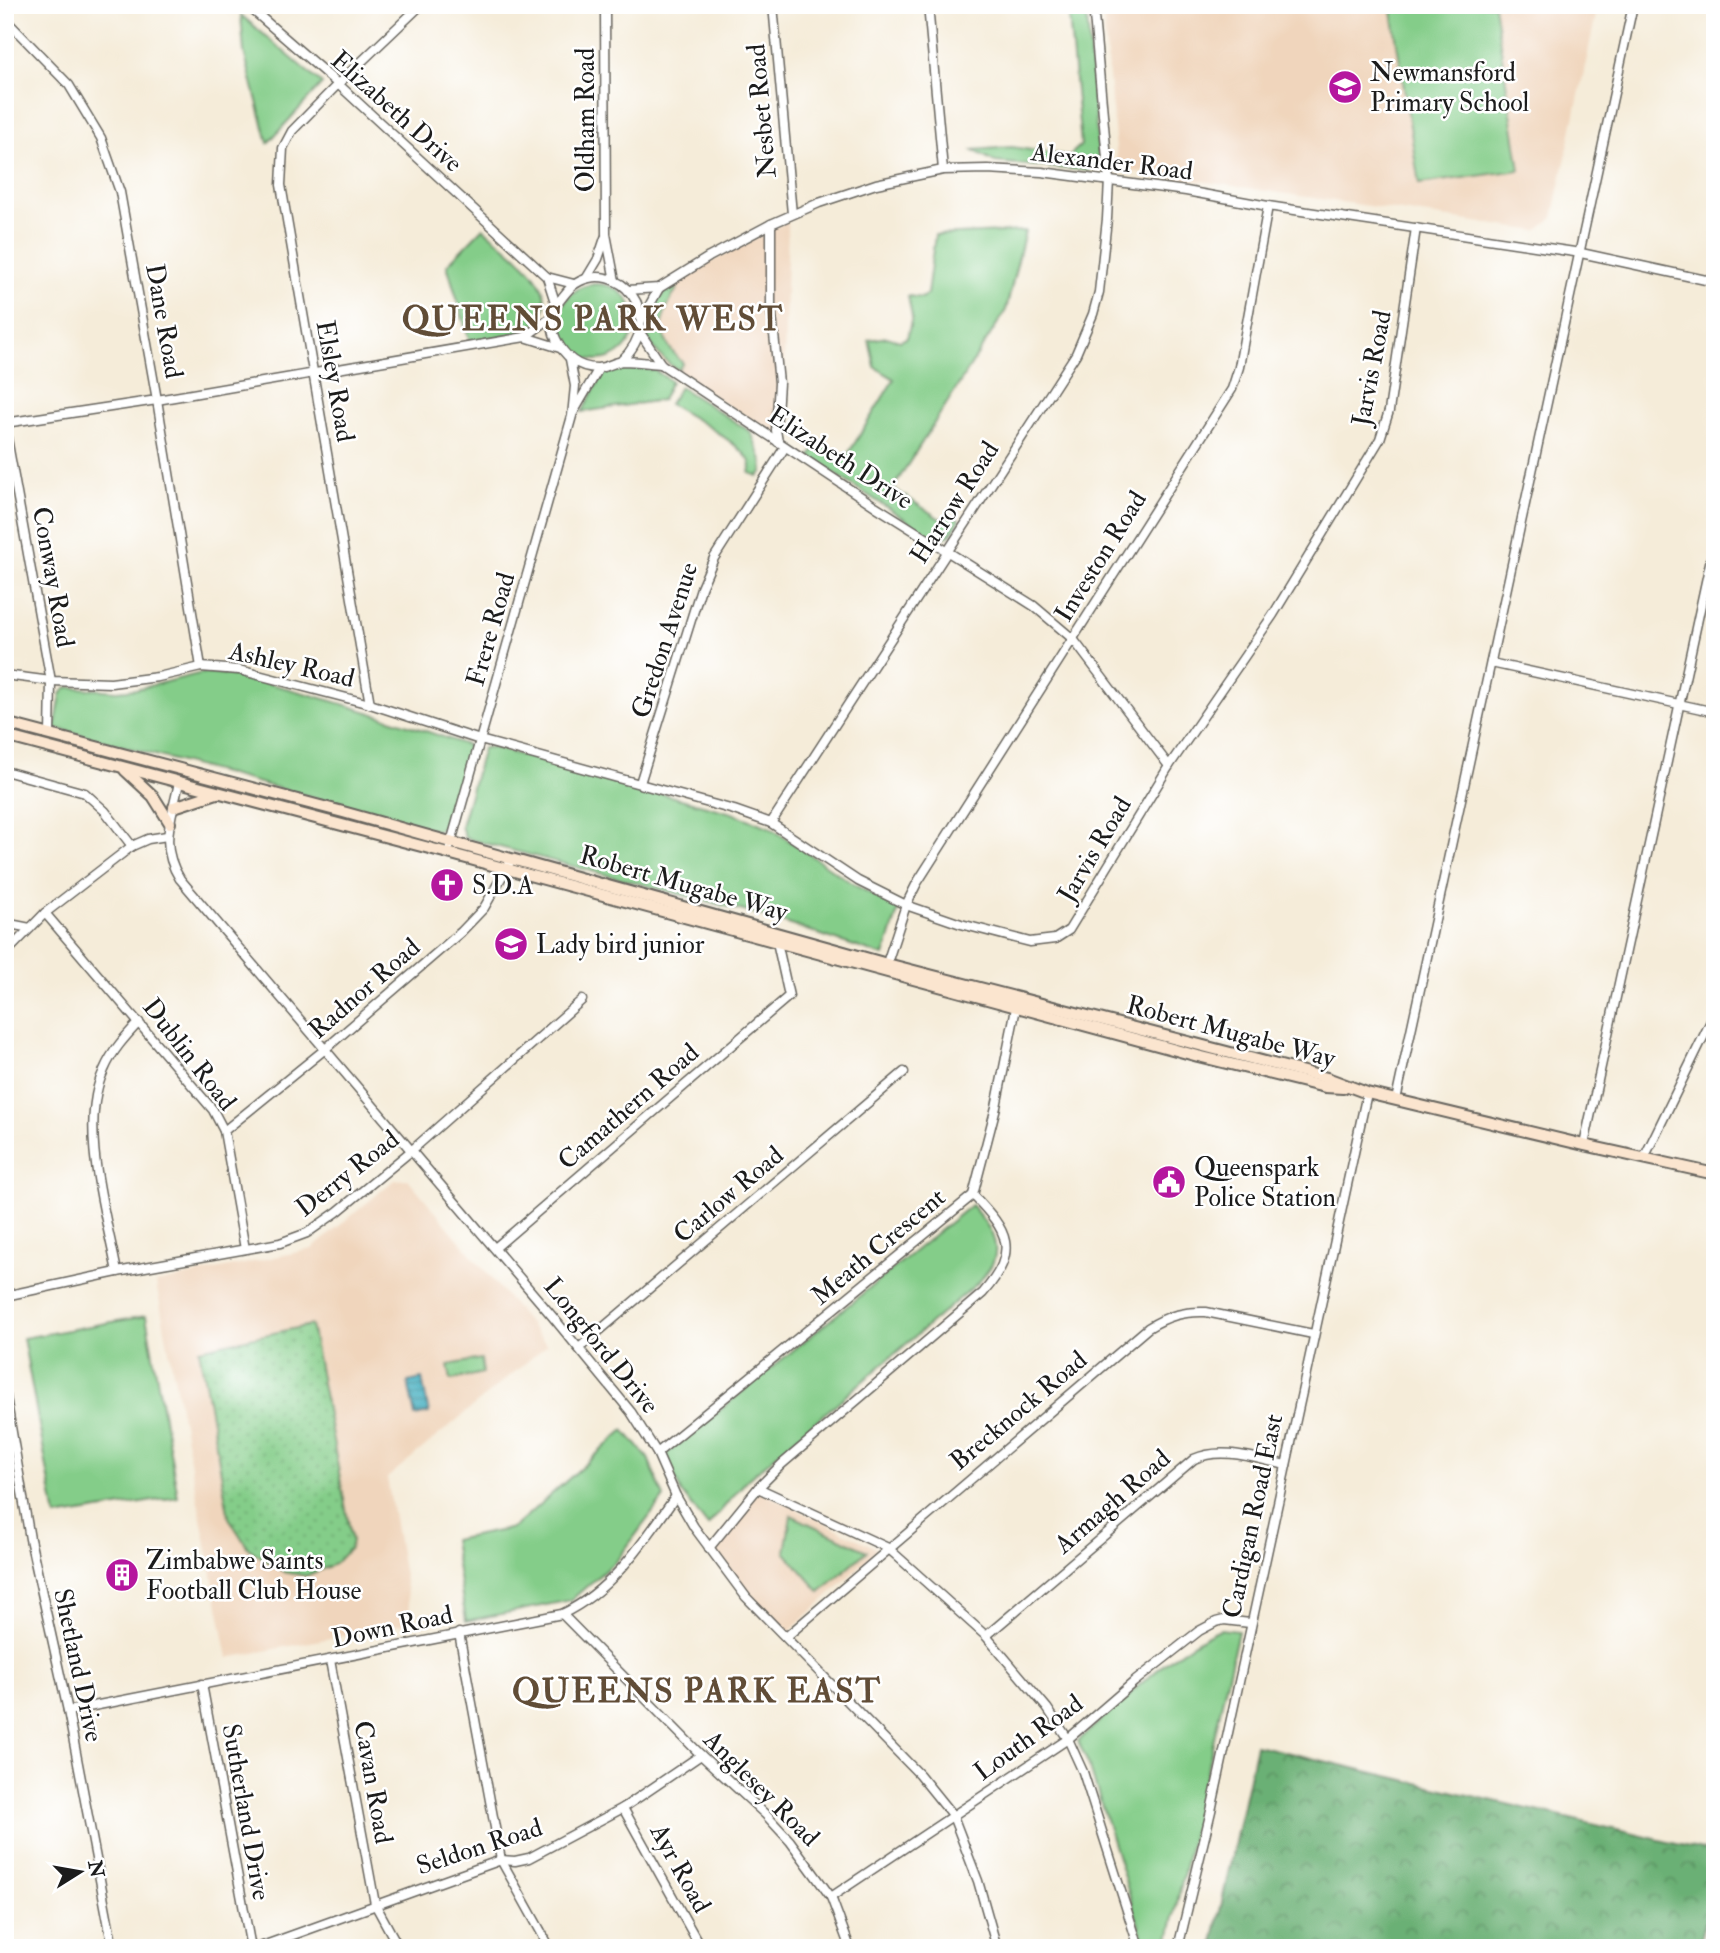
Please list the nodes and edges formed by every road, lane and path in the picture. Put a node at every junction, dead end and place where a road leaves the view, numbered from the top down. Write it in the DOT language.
graph roads {
  1 [pos="247,5"];
  2 [pos="421,5"];
  3 [pos="605,5"];
  4 [pos="773,5"];
  5 [pos="928,5"];
  6 [pos="1093,5"];
  7 [pos="1633,5"];
  8 [pos="5,19"];
  9 [pos="338,84"];
  10 [pos="943,170"];
  11 [pos="1109,180"];
  12 [pos="1268,206"];
  13 [pos="792,214"];
  14 [pos="771,224"];
  15 [pos="1416,228"];
  16 [pos="606,234"];
  17 [pos="1581,253"];
  18 [pos="547,277"];
  19 [pos="586,279"];
  20 [pos="615,281"];
  21 [pos="1715,282"];
  22 [pos="574,284"];
  23 [pos="659,288"];
  24 [pos="628,290"];
  25 [pos="556,305"];
  26 [pos="552,317"];
  27 [pos="642,318"];
  28 [pos="641,334"];
  29 [pos="526,337"];
  30 [pos="560,348"];
  31 [pos="570,359"];
  32 [pos="621,361"];
  33 [pos="661,364"];
  34 [pos="599,368"];
  35 [pos="314,374"];
  36 [pos="157,400"];
  37 [pos="572,416"];
  38 [pos="5,425"];
  39 [pos="782,444"];
  40 [pos="1715,540"];
  41 [pos="948,552"];
  42 [pos="1073,639"];
  43 [pos="1491,663"];
  44 [pos="201,667"];
  45 [pos="5,675"];
  46 [pos="51,681"];
  47 [pos="370,704"];
  48 [pos="1679,705"];
  49 [pos="1715,712"];
  50 [pos="5,723"];
  51 [pos="50,735"];
  52 [pos="5,736"];
  53 [pos="480,740"];
  54 [pos="153,763"];
  55 [pos="1169,766"];
  56 [pos="123,768"];
  57 [pos="5,771"];
  58 [pos="179,782"];
  59 [pos="640,783"];
  60 [pos="220,787"];
  61 [pos="174,807"];
  62 [pos="170,823"];
  63 [pos="771,823"];
  64 [pos="167,836"];
  65 [pos="132,846"];
  66 [pos="450,847"];
  67 [pos="509,864"];
  68 [pos="906,905"];
  69 [pos="45,913"];
  70 [pos="5,923"];
  71 [pos="30,928"];
  72 [pos="777,942"];
  73 [pos="7,949"];
  74 [pos="886,968"];
  75 [pos="582,1000"];
  76 [pos="1018,1002"];
  77 [pos="1715,1013"];
  78 [pos="139,1022"];
  79 [pos="324,1050"];
  80 [pos="904,1072"];
  81 [pos="1367,1093"];
  82 [pos="1396,1100"];
  83 [pos="224,1131"];
  84 [pos="1584,1145"];
  85 [pos="411,1151"];
  86 [pos="1644,1158"];
  87 [pos="1715,1174"];
  88 [pos="972,1195"];
  89 [pos="495,1248"];
  90 [pos="245,1249"];
  91 [pos="117,1272"];
  92 [pos="5,1296"];
  93 [pos="1313,1334"];
  94 [pos="579,1348"];
  95 [pos="5,1391"];
  96 [pos="657,1453"];
  97 [pos="1286,1465"];
  98 [pos="758,1488"];
  99 [pos="676,1496"];
  100 [pos="709,1548"];
  101 [pos="888,1548"];
  102 [pos="562,1614"];
  103 [pos="1250,1623"];
  104 [pos="459,1633"];
  105 [pos="986,1636"];
  106 [pos="786,1637"];
  107 [pos="330,1660"];
  108 [pos="202,1684"];
  109 [pos="68,1710"];
  110 [pos="1068,1738"];
  111 [pos="701,1755"];
  112 [pos="623,1808"];
  113 [pos="953,1816"];
  114 [pos="501,1860"];
  115 [pos="831,1896"];
  116 [pos="375,1903"];
  117 [pos="113,1948"];
  118 [pos="251,1948"];
  119 [pos="257,1948"];
  120 [pos="399,1948"];
  121 [pos="550,1948"];
  122 [pos="701,1948"];
  123 [pos="850,1948"];
  124 [pos="997,1948"];
  125 [pos="1139,1948"];
  126 [pos="1178,1948"];
  1 -- 9 [label="street, Elizabeth Drive"];
  2 -- 9 [label="street, Elsley Road"];
  3 -- 16 [label="street, Oldham Road"];
  4 -- 13 [label="street, Nesbet Road"];
  5 -- 10 [label="street"];
  6 -- 11 [label="street, Harrow Road"];
  7 -- 17 [label="street"];
  8 -- 36 [label="street, Dane Road"];
  9 -- 18 [label="street, Elizabeth Drive"];
  9 -- 35 [label="street, Elsley Road"];
  10 -- 11 [label="street, Alexander Road"];
  10 -- 13 [label="street, Alexander Road"];
  11 -- 12 [label="street, Alexander Road"];
  11 -- 41 [label="street, Harrow Road"];
  12 -- 15 [label="street, Alexander Road"];
  12 -- 42 [label="street, Investon Road"];
  13 -- 14 [label="street, Alexander Road"];
  14 -- 23 [label="street, Alexander Road"];
  14 -- 39 [label="street"];
  15 -- 17 [label="street, Alexander Road"];
  15 -- 55 [label="street, Jarvis Road"];
  16 -- 19 [label="street, Oldham Road"];
  16 -- 20 [label="street, Oldham Road"];
  17 -- 21 [label="street, Alexander Road"];
  17 -- 43 [label="street"];
  18 -- 22 [label="street, Elizabeth Drive"];
  18 -- 25 [label="street, Elizabeth Drive"];
  19 -- 20 [label="street"];
  19 -- 22 [label="street"];
  20 -- 24 [label="street"];
  22 -- 25 [label="street"];
  23 -- 24 [label="street, Alexander Road"];
  23 -- 27 [label="street, Alexander Road"];
  24 -- 27 [label="street"];
  25 -- 26 [label="street"];
  26 -- 29 [label="street"];
  26 -- 30 [label="street"];
  27 -- 28 [label="street"];
  28 -- 32 [label="street"];
  28 -- 33 [label="street, Elizabeth Drive"];
  29 -- 30 [label="street"];
  29 -- 35 [label="street"];
  30 -- 31 [label="street"];
  31 -- 34 [label="street"];
  31 -- 37 [label="street, Frere Road"];
  32 -- 33 [label="street, Elizabeth Drive"];
  32 -- 34 [label="street"];
  33 -- 39 [label="street, Elizabeth Drive"];
  34 -- 37 [label="street, Frere Road"];
  35 -- 36 [label="street"];
  35 -- 47 [label="street, Elsley Road"];
  36 -- 38 [label="street"];
  36 -- 44 [label="street, Dane Road"];
  37 -- 53 [label="street, Frere Road"];
  38 -- 46 [label="street, Conway Road"];
  39 -- 41 [label="street, Elizabeth Drive"];
  39 -- 59 [label="street, Gredon Avenue"];
  40 -- 48 [label="street"];
  41 -- 42 [label="street, Elizabeth Drive"];
  41 -- 63 [label="street, Harrow Road"];
  42 -- 55 [label="street, Elizabeth Drive"];
  42 -- 68 [label="street, Investon Road"];
  43 -- 48 [label="street"];
  43 -- 82 [label="street"];
  44 -- 46 [label="street, Ashley Road"];
  44 -- 47 [label="street, Ashley Road"];
  45 -- 46 [label="street, Ashley Road"];
  46 -- 51 [label="street, Conway Road"];
  47 -- 53 [label="street, Ashley Road"];
  48 -- 49 [label="street"];
  48 -- 84 [label="street"];
  50 -- 51 [label="main road, Robert Mugabe Way"];
  51 -- 54 [label="main road, Robert Mugabe Way"];
  52 -- 56 [label="main road, Robert Mugabe Way"];
  53 -- 59 [label="street, Jarvis Road"];
  53 -- 66 [label="street, Frere Road"];
  54 -- 58 [label="street"];
  54 -- 60 [label="main road, Robert Mugabe Way"];
  55 -- 68 [label="street, Jarvis Road"];
  56 -- 58 [label="main road, Robert Mugabe Way"];
  56 -- 62 [label="main road"];
  57 -- 65 [label="street"];
  58 -- 60 [label="main road, Robert Mugabe Way"];
  58 -- 61 [label="street, Longford Drive"];
  59 -- 63 [label="street, Jarvis Road"];
  60 -- 61 [label="main road"];
  60 -- 66 [label="main road, Robert Mugabe Way"];
  61 -- 62 [label="street, Longford Drive"];
  62 -- 64 [label="street, Longford Drive"];
  63 -- 68 [label="street, Jarvis Road"];
  64 -- 65 [label="street"];
  64 -- 79 [label="street, Longford Drive"];
  65 -- 69 [label="street"];
  66 -- 67 [label="main road, Robert Mugabe Way"];
  67 -- 72 [label="main road, Robert Mugabe Way"];
  67 -- 74 [label="main road, Robert Mugabe Way"];
  67 -- 79 [label="street, Radnor Road"];
  68 -- 74 [label="street, Investon Road"];
  69 -- 71 [label="street"];
  69 -- 78 [label="street, Dublin Road"];
  70 -- 71 [label="street"];
  71 -- 73 [label="street"];
  72 -- 74 [label="main road, Robert Mugabe Way"];
  72 -- 89 [label="street, Camathern Road"];
  74 -- 76 [label="main road, Robert Mugabe Way"];
  75 -- 85 [label="street, Derry Road"];
  76 -- 81 [label="main road, Robert Mugabe Way"];
  76 -- 88 [label="street"];
  77 -- 86 [label="street"];
  78 -- 83 [label="street, Dublin Road"];
  78 -- 91 [label="street"];
  79 -- 83 [label="street, Radnor Road"];
  79 -- 85 [label="street, Longford Drive"];
  80 -- 94 [label="street, Carlow Road"];
  81 -- 82 [label="main road, Robert Mugabe Way"];
  81 -- 93 [label="street, Cardigan Road East"];
  82 -- 84 [label="main road, Robert Mugabe Way"];
  83 -- 90 [label="street, Dublin Road"];
  84 -- 86 [label="main road, Robert Mugabe Way"];
  85 -- 89 [label="street, Longford Drive"];
  85 -- 90 [label="street, Derry Road"];
  86 -- 87 [label="main road, Robert Mugabe Way"];
  88 -- 96 [label="street, Meath Crescent"];
  88 -- 98 [label="street, Meath Crescent"];
  89 -- 94 [label="street, Longford Drive"];
  90 -- 91 [label="street, Derry Road"];
  91 -- 92 [label="street, Derry Road"];
  93 -- 97 [label="street, Cardigan Road East"];
  93 -- 101 [label="street, Brecknock Road"];
  94 -- 96 [label="street, Longford Drive"];
  95 -- 109 [label="street, Shetland Drive"];
  96 -- 99 [label="street, Longford Drive"];
  97 -- 103 [label="street, Cardigan Road East"];
  97 -- 105 [label="street, Armagh Road"];
  98 -- 100 [label="street, Meath Crescent"];
  98 -- 101 [label="street"];
  99 -- 100 [label="street, Longford Drive"];
  99 -- 102 [label="street, Down Road"];
  100 -- 106 [label="street, Longford Drive"];
  101 -- 105 [label="street"];
  101 -- 106 [label="street, Brecknock Road"];
  102 -- 104 [label="street, Down Road"];
  102 -- 111 [label="street, Anglesey Road"];
  103 -- 110 [label="street, Louth Road"];
  103 -- 126 [label="street, Cardigan Road East"];
  104 -- 107 [label="street, Down Road"];
  104 -- 114 [label="street"];
  105 -- 110 [label="street"];
  106 -- 113 [label="street, Longford Drive"];
  107 -- 108 [label="street, Down Road"];
  107 -- 116 [label="street, Cavan Road"];
  108 -- 109 [label="street, Down Road"];
  108 -- 118 [label="street, Sutherland Drive"];
  109 -- 117 [label="street, Shetland Drive"];
  110 -- 113 [label="street, Louth Road"];
  110 -- 125 [label="street"];
  111 -- 112 [label="street, Seldon Road"];
  111 -- 115 [label="street, Anglesey Road"];
  112 -- 114 [label="street, Seldon Road"];
  112 -- 122 [label="street, Ayr Road"];
  113 -- 115 [label="street, Louth Road"];
  113 -- 124 [label="street, Longford Drive"];
  114 -- 116 [label="street, Seldon Road"];
  114 -- 121 [label="street"];
  115 -- 123 [label="street, Anglesey Road"];
  116 -- 119 [label="street, Seldon Road"];
  116 -- 120 [label="street, Cavan Road"];
}
